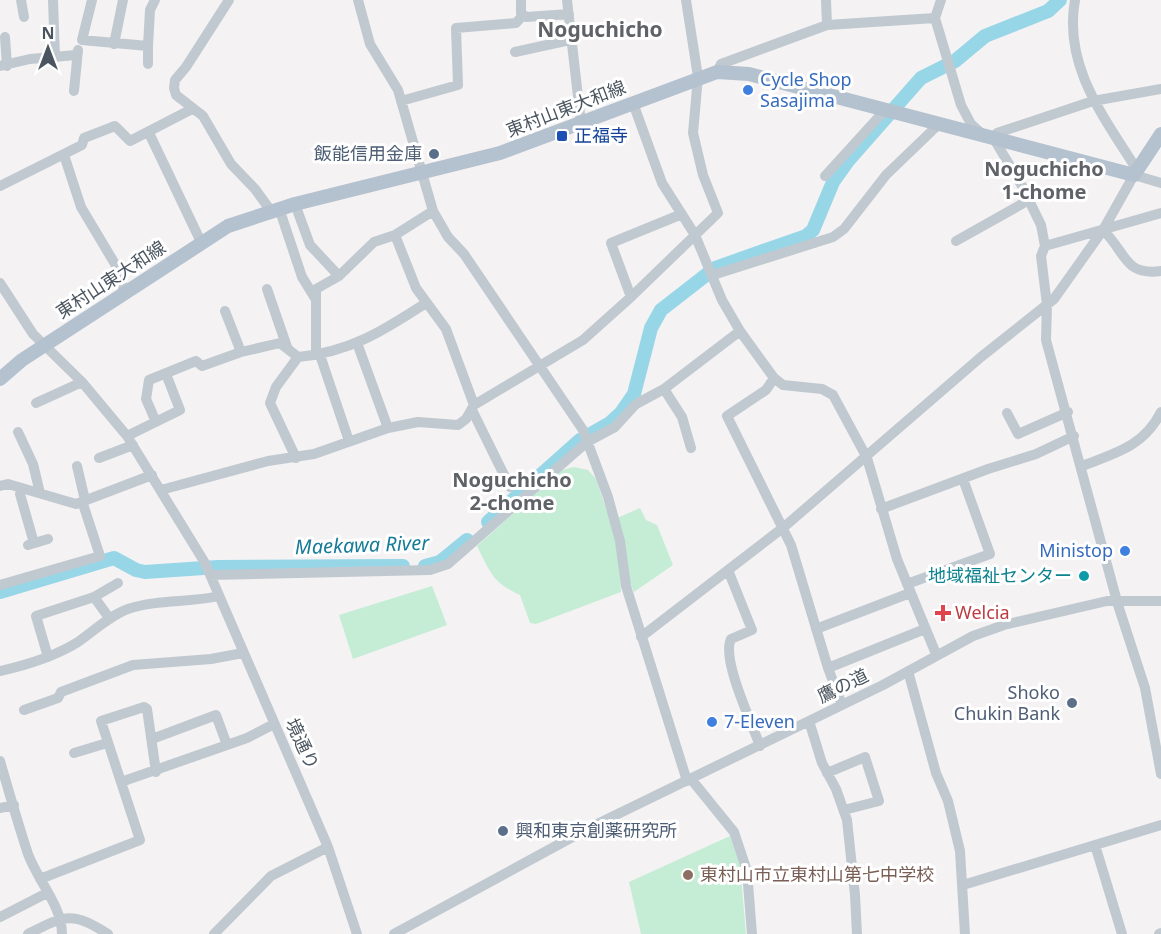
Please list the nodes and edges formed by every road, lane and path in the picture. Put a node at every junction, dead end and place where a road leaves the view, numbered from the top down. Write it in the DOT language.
graph roads {
  1 [pos="21,0"];
  2 [pos="53,0"];
  3 [pos="92,0"];
  4 [pos="123,0"];
  5 [pos="155,0"];
  6 [pos="229,0"];
  7 [pos="358,0"];
  8 [pos="521,0"];
  9 [pos="567,0"];
  10 [pos="686,0"];
  11 [pos="826,0"];
  12 [pos="941,0"];
  13 [pos="1075,0"];
  14 [pos="569,14"];
  15 [pos="523,15"];
  16 [pos="24,16"];
  17 [pos="935,18"];
  18 [pos="827,25"];
  19 [pos="5,38"];
  20 [pos="82,40"];
  21 [pos="570,40"];
  22 [pos="114,44"];
  23 [pos="147,46"];
  24 [pos="515,52"];
  25 [pos="76,55"];
  26 [pos="55,57"];
  27 [pos="148,64"];
  28 [pos="4,66"];
  29 [pos="717,72"];
  30 [pos="698,77"];
  31 [pos="1161,89"];
  32 [pos="74,91"];
  33 [pos="401,101"];
  34 [pos="1093,101"];
  35 [pos="633,103"];
  36 [pos="192,110"];
  37 [pos="890,112"];
  38 [pos="581,123"];
  39 [pos="939,124"];
  40 [pos="148,133"];
  41 [pos="1161,134"];
  42 [pos="989,137"];
  43 [pos="64,155"];
  44 [pos="422,172"];
  45 [pos="1135,173"];
  46 [pos="825,176"];
  47 [pos="1161,183"];
  48 [pos="0,186"];
  49 [pos="1029,200"];
  50 [pos="295,204"];
  51 [pos="275,210"];
  52 [pos="433,211"];
  53 [pos="1161,213"];
  54 [pos="682,214"];
  55 [pos="1103,230"];
  56 [pos="395,235"];
  57 [pos="695,236"];
  58 [pos="956,241"];
  59 [pos="201,242"];
  60 [pos="1045,246"];
  61 [pos="711,271"];
  62 [pos="1161,271"];
  63 [pos="339,276"];
  64 [pos="0,282"];
  65 [pos="267,289"];
  66 [pos="125,293"];
  67 [pos="632,297"];
  68 [pos="315,298"];
  69 [pos="426,303"];
  70 [pos="1047,305"];
  71 [pos="225,311"];
  72 [pos="740,330"];
  73 [pos="357,343"];
  74 [pos="45,345"];
  75 [pos="287,346"];
  76 [pos="241,352"];
  77 [pos="318,355"];
  78 [pos="298,357"];
  79 [pos="538,365"];
  80 [pos="166,374"];
  81 [pos="774,378"];
  82 [pos="0,379"];
  83 [pos="82,382"];
  84 [pos="664,389"];
  85 [pos="36,403"];
  86 [pos="473,407"];
  87 [pos="1068,412"];
  88 [pos="1161,412"];
  89 [pos="1007,413"];
  90 [pos="156,422"];
  91 [pos="1158,426"];
  92 [pos="388,428"];
  93 [pos="18,432"];
  94 [pos="1074,436"];
  95 [pos="585,437"];
  96 [pos="130,440"];
  97 [pos="349,441"];
  98 [pos="691,448"];
  99 [pos="99,458"];
  100 [pos="296,458"];
  101 [pos="867,458"];
  102 [pos="77,466"];
  103 [pos="1082,466"];
  104 [pos="152,474"];
  105 [pos="963,479"];
  106 [pos="0,486"];
  107 [pos="510,487"];
  108 [pos="21,488"];
  109 [pos="161,490"];
  110 [pos="40,493"];
  111 [pos="84,502"];
  112 [pos="881,509"];
  113 [pos="784,527"];
  114 [pos="48,539"];
  115 [pos="208,570"];
  116 [pos="728,570"];
  117 [pos="118,583"];
  118 [pos="0,585"];
  119 [pos="909,589"];
  120 [pos="219,596"];
  121 [pos="94,597"];
  122 [pos="1118,599"];
  123 [pos="1161,601"];
  124 [pos="110,619"];
  125 [pos="816,629"];
  126 [pos="925,629"];
  127 [pos="641,637"];
  128 [pos="243,653"];
  129 [pos="936,654"];
  130 [pos="48,657"];
  131 [pos="828,668"];
  132 [pos="0,671"];
  133 [pos="908,671"];
  134 [pos="842,705"];
  135 [pos="24,710"];
  136 [pos="809,721"];
  137 [pos="274,724"];
  138 [pos="1159,737"];
  139 [pos="152,739"];
  140 [pos="107,743"];
  141 [pos="227,745"];
  142 [pos="760,746"];
  143 [pos="74,753"];
  144 [pos="0,761"];
  145 [pos="156,772"];
  146 [pos="827,773"];
  147 [pos="1161,774"];
  148 [pos="689,780"];
  149 [pos="121,782"];
  150 [pos="14,805"];
  151 [pos="0,808"];
  152 [pos="844,810"];
  153 [pos="1161,825"];
  154 [pos="1095,845"];
  155 [pos="328,847"];
  156 [pos="40,879"];
  157 [pos="963,885"];
  158 [pos="47,893"];
  159 [pos="0,917"];
  160 [pos="62,917"];
  161 [pos="401,932"];
  162 [pos="28,934"];
  163 [pos="62,934"];
  164 [pos="108,934"];
  165 [pos="214,934"];
  166 [pos="357,934"];
  167 [pos="752,934"];
  168 [pos="856,934"];
  169 [pos="965,934"];
  170 [pos="1122,934"];
  1 -- 16 [label="street"];
  2 -- 26 [label="street"];
  3 -- 20 [label="street"];
  4 -- 22 [label="street"];
  5 -- 23 [label="street"];
  6 -- 36 [label="street"];
  7 -- 33 [label="street"];
  8 -- 15 [label="street"];
  9 -- 14 [label="street"];
  10 -- 30 [label="street"];
  11 -- 18 [label="street"];
  12 -- 17 [label="street"];
  13 -- 34 [label="street"];
  14 -- 15 [label="street"];
  14 -- 21 [label="street"];
  15 -- 33 [label="street"];
  17 -- 18 [label="street"];
  17 -- 42 [label="street"];
  18 -- 29 [label="street"];
  19 -- 28 [label="street"];
  20 -- 22 [label="street"];
  20 -- 25 [label="street"];
  21 -- 24 [label="street"];
  21 -- 38 [label="street"];
  22 -- 23 [label="street"];
  23 -- 27 [label="street"];
  25 -- 26 [label="street"];
  25 -- 32 [label="street"];
  26 -- 28 [label="street"];
  29 -- 30 [label="main road, 東村山東大和線"];
  29 -- 37 [label="main road, 東村山東大和線"];
  30 -- 35 [label="main road, 東村山東大和線"];
  30 -- 57 [label="street"];
  31 -- 34 [label="street"];
  33 -- 44 [label="street"];
  34 -- 42 [label="street"];
  34 -- 45 [label="street"];
  35 -- 38 [label="main road, 東村山東大和線"];
  35 -- 54 [label="street"];
  36 -- 40 [label="street"];
  36 -- 51 [label="street"];
  37 -- 39 [label="main road, 東村山東大和線"];
  37 -- 46 [label="street"];
  38 -- 44 [label="main road, 東村山東大和線"];
  39 -- 42 [label="main road, 東村山東大和線"];
  39 -- 61 [label="street"];
  40 -- 43 [label="street"];
  40 -- 59 [label="street"];
  41 -- 45 [label="main road"];
  42 -- 45 [label="main road, 東村山東大和線"];
  42 -- 49 [label="street"];
  43 -- 48 [label="street"];
  43 -- 66 [label="street"];
  44 -- 50 [label="main road, 東村山東大和線"];
  44 -- 52 [label="street"];
  45 -- 47 [label="street"];
  45 -- 55 [label="street"];
  49 -- 58 [label="street"];
  49 -- 60 [label="street"];
  50 -- 51 [label="main road, 東村山東大和線"];
  50 -- 63 [label="street"];
  51 -- 59 [label="main road, 東村山東大和線"];
  51 -- 68 [label="street"];
  52 -- 56 [label="street"];
  52 -- 79 [label="street"];
  53 -- 55 [label="street"];
  54 -- 57 [label="street"];
  54 -- 67 [label="street"];
  55 -- 60 [label="street"];
  55 -- 62 [label="street"];
  55 -- 70 [label="street"];
  56 -- 63 [label="street"];
  56 -- 69 [label="street"];
  57 -- 61 [label="street"];
  57 -- 67 [label="street"];
  59 -- 66 [label="main road, 東村山東大和線"];
  60 -- 70 [label="street"];
  61 -- 72 [label="street"];
  63 -- 68 [label="street"];
  64 -- 74 [label="street, 境通り"];
  65 -- 75 [label="street"];
  66 -- 74 [label="main road, 東村山東大和線"];
  67 -- 79 [label="street"];
  68 -- 77 [label="street"];
  69 -- 73 [label="street"];
  69 -- 86 [label="street"];
  70 -- 87 [label="street"];
  70 -- 101 [label="street"];
  71 -- 76 [label="street"];
  72 -- 81 [label="street"];
  72 -- 84 [label="street"];
  73 -- 77 [label="street"];
  73 -- 92 [label="street"];
  74 -- 82 [label="main road, 東村山東大和線"];
  74 -- 83 [label="street, 境通り"];
  75 -- 76 [label="street"];
  75 -- 78 [label="street"];
  76 -- 80 [label="street"];
  77 -- 78 [label="street"];
  77 -- 97 [label="street"];
  78 -- 100 [label="street"];
  79 -- 86 [label="street"];
  79 -- 95 [label="street"];
  80 -- 90 [label="street"];
  80 -- 90 [label="street"];
  81 -- 101 [label="street"];
  81 -- 113 [label="street"];
  83 -- 85 [label="street"];
  83 -- 96 [label="street, 境通り"];
  84 -- 95 [label="street"];
  84 -- 98 [label="street"];
  86 -- 92 [label="street"];
  86 -- 107 [label="street"];
  87 -- 89 [label="street"];
  87 -- 94 [label="street"];
  88 -- 91 [label="street"];
  90 -- 96 [label="street"];
  91 -- 103 [label="street"];
  92 -- 97 [label="street"];
  93 -- 110 [label="street"];
  94 -- 103 [label="street"];
  94 -- 105 [label="street"];
  95 -- 115 [label="street"];
  95 -- 127 [label="street"];
  96 -- 99 [label="street"];
  96 -- 104 [label="street, 境通り"];
  97 -- 100 [label="street"];
  100 -- 109 [label="street"];
  101 -- 112 [label="street"];
  101 -- 113 [label="street"];
  102 -- 111 [label="street"];
  103 -- 122 [label="street"];
  104 -- 109 [label="street, 境通り"];
  104 -- 111 [label="street"];
  105 -- 112 [label="street"];
  105 -- 119 [label="street"];
  106 -- 108 [label="street"];
  108 -- 110 [label="street"];
  108 -- 114 [label="street"];
  109 -- 115 [label="street, 境通り"];
  110 -- 111 [label="street"];
  111 -- 118 [label="street"];
  112 -- 119 [label="street"];
  113 -- 116 [label="street"];
  113 -- 125 [label="street"];
  115 -- 120 [label="street, 境通り"];
  116 -- 127 [label="street"];
  116 -- 142 [label="street"];
  117 -- 121 [label="street"];
  119 -- 125 [label="street"];
  119 -- 126 [label="street"];
  120 -- 124 [label="street"];
  120 -- 128 [label="street, 境通り"];
  121 -- 124 [label="street"];
  121 -- 130 [label="street"];
  122 -- 123 [label="street, 鷹の道"];
  122 -- 129 [label="street, 鷹の道"];
  122 -- 138 [label="street"];
  124 -- 130 [label="street"];
  125 -- 131 [label="street"];
  126 -- 129 [label="street"];
  126 -- 131 [label="street"];
  127 -- 148 [label="street"];
  128 -- 135 [label="street"];
  128 -- 137 [label="street, 境通り"];
  129 -- 133 [label="street, 鷹の道"];
  130 -- 132 [label="street"];
  131 -- 134 [label="street"];
  133 -- 134 [label="street, 鷹の道"];
  133 -- 157 [label="street"];
  134 -- 136 [label="street, 鷹の道"];
  136 -- 142 [label="street, 鷹の道"];
  136 -- 146 [label="street"];
  137 -- 141 [label="street"];
  137 -- 155 [label="street, 境通り"];
  138 -- 147 [label="street"];
  139 -- 140 [label="street"];
  139 -- 141 [label="street"];
  139 -- 145 [label="street"];
  140 -- 143 [label="street"];
  140 -- 149 [label="street"];
  141 -- 145 [label="street"];
  142 -- 148 [label="street, 鷹の道"];
  144 -- 150 [label="street"];
  145 -- 149 [label="street"];
  146 -- 152 [label="street"];
  146 -- 152 [label="street"];
  148 -- 161 [label="street, 鷹の道"];
  148 -- 167 [label="street"];
  149 -- 156 [label="street"];
  150 -- 151 [label="street"];
  150 -- 156 [label="street"];
  152 -- 168 [label="street"];
  153 -- 154 [label="street"];
  154 -- 157 [label="street"];
  154 -- 170 [label="street"];
  155 -- 165 [label="street"];
  155 -- 166 [label="street, 境通り"];
  156 -- 158 [label="street"];
  157 -- 169 [label="street"];
  158 -- 159 [label="street"];
  158 -- 160 [label="street"];
  160 -- 162 [label="street"];
  160 -- 163 [label="street"];
  160 -- 164 [label="street"];
}
